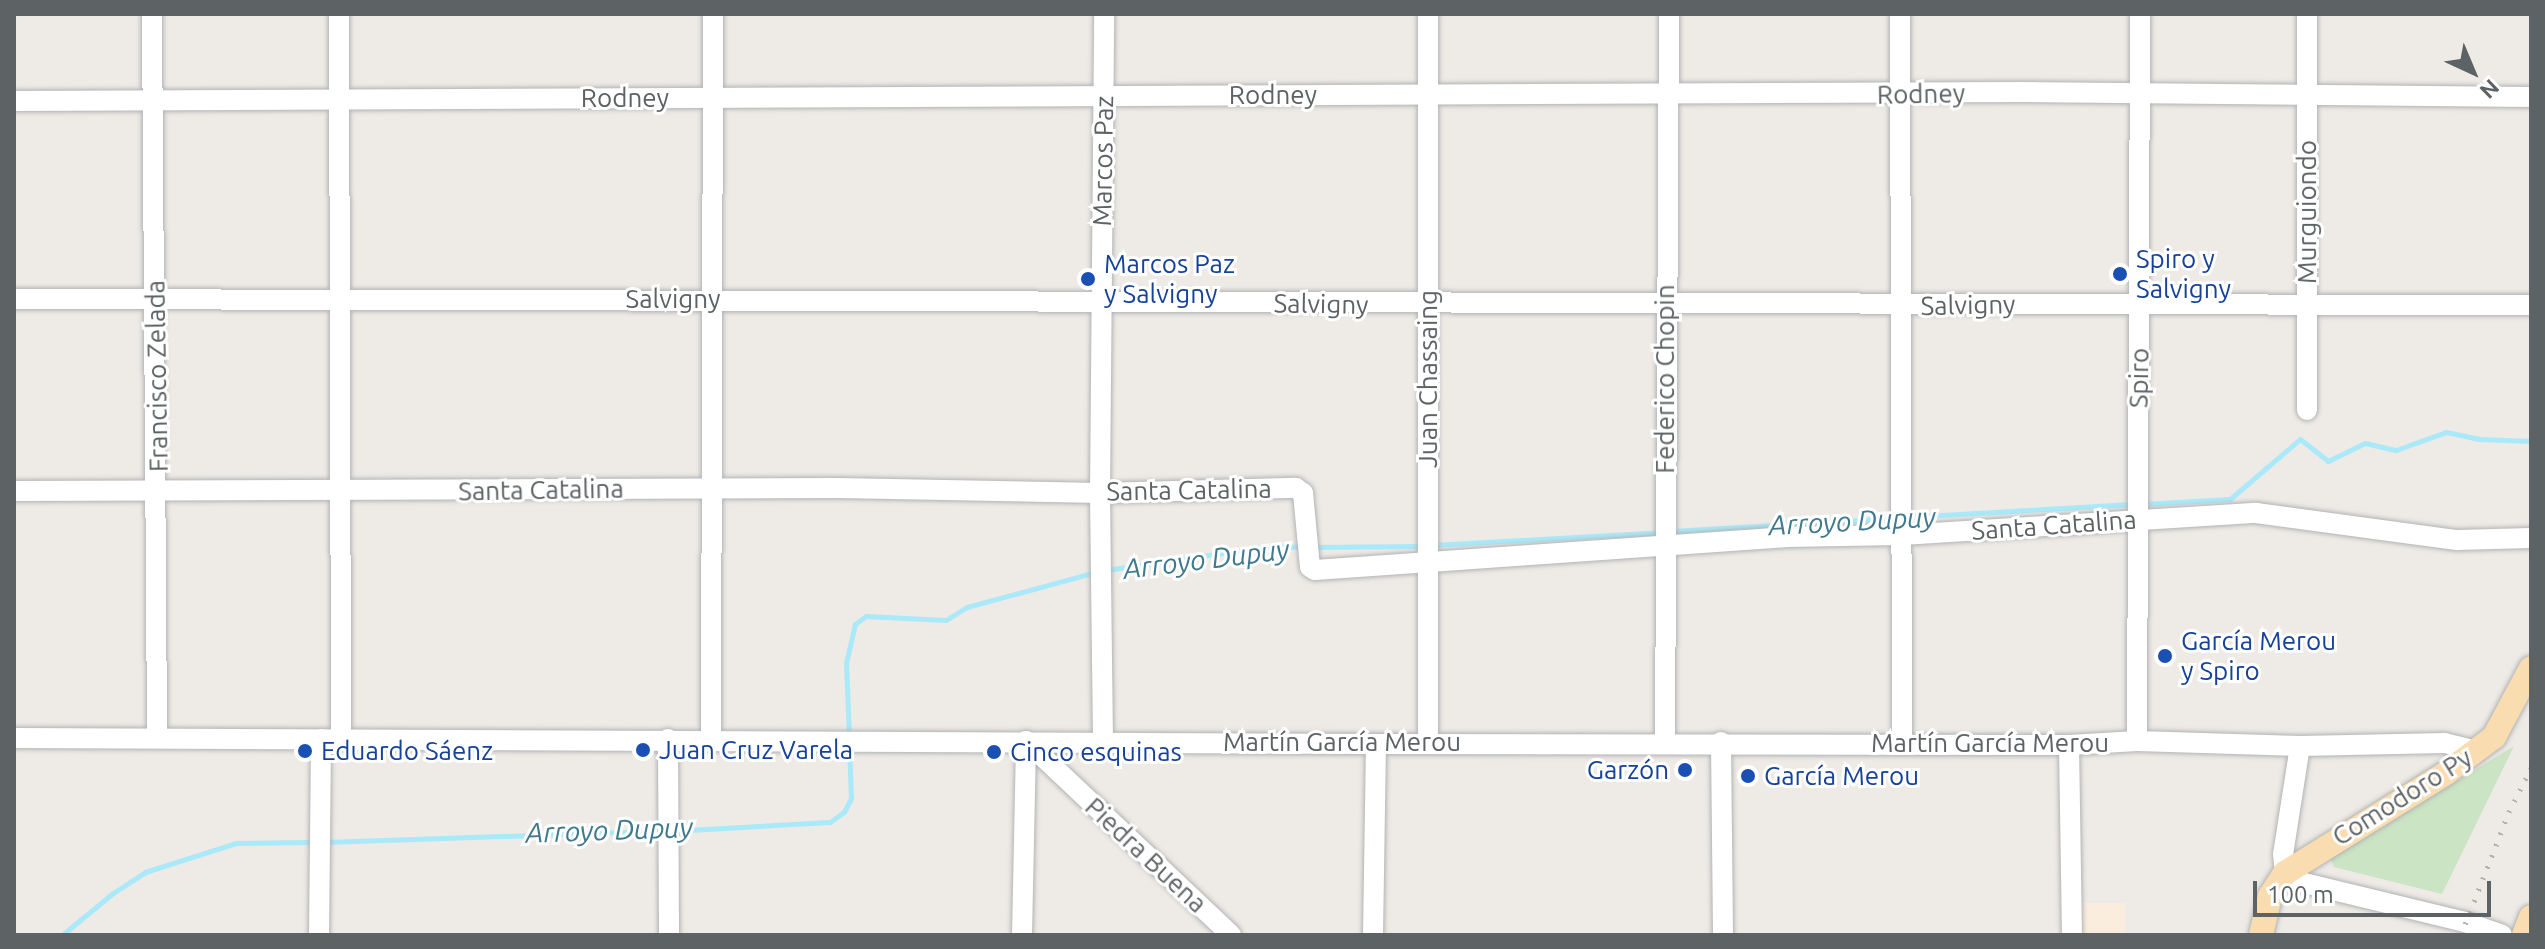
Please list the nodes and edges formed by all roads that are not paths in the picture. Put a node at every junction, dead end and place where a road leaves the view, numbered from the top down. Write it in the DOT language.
graph roads {
  1 [pos="152,14"];
  2 [pos="339,14"];
  3 [pos="713,14"];
  4 [pos="1104,14"];
  5 [pos="1428,14"];
  6 [pos="1669,14"];
  7 [pos="1900,14"];
  8 [pos="2140,14"];
  9 [pos="2307,14"];
  10 [pos="1427,94"];
  11 [pos="1669,94"];
  12 [pos="1104,95"];
  13 [pos="1899,95"];
  14 [pos="2139,95"];
  15 [pos="2307,97"];
  16 [pos="2531,97"];
  17 [pos="338,98"];
  18 [pos="713,98"];
  19 [pos="150,99"];
  20 [pos="14,101"];
  21 [pos="342,298"];
  22 [pos="14,299"];
  23 [pos="156,299"];
  24 [pos="712,299"];
  25 [pos="1101,302"];
  26 [pos="1665,302"];
  27 [pos="2140,303"];
  28 [pos="1427,305"];
  29 [pos="2531,305"];
  30 [pos="1901,306"];
  31 [pos="2307,306"];
  32 [pos="2307,410"];
  33 [pos="710,488"];
  34 [pos="158,490"];
  35 [pos="14,491"];
  36 [pos="340,492"];
  37 [pos="1100,493"];
  38 [pos="2138,516"];
  39 [pos="1902,532"];
  40 [pos="2531,538"];
  41 [pos="1665,544"];
  42 [pos="1430,558"];
  43 [pos="2531,668"];
  44 [pos="157,737"];
  45 [pos="14,738"];
  46 [pos="711,738"];
  47 [pos="331,739"];
  48 [pos="668,739"];
  49 [pos="1103,740"];
  50 [pos="1026,741"];
  51 [pos="2137,741"];
  52 [pos="1721,742"];
  53 [pos="1428,743"];
  54 [pos="1665,743"];
  55 [pos="1376,744"];
  56 [pos="1902,744"];
  57 [pos="2069,745"];
  58 [pos="2300,746"];
  59 [pos="2476,751"];
  60 [pos="2285,873"];
  61 [pos="2531,917"];
  62 [pos="319,935"];
  63 [pos="669,935"];
  64 [pos="1022,935"];
  65 [pos="1231,935"];
  66 [pos="1373,935"];
  67 [pos="1723,935"];
  68 [pos="2072,935"];
  69 [pos="2261,935"];
  70 [pos="2502,935"];
  71 [pos="2524,935"];
  1 -- 19 [label="street, Francisco Zelada"];
  2 -- 17 [label="street"];
  3 -- 18 [label="street"];
  4 -- 12 [label="street, Marcos Paz"];
  5 -- 10 [label="street, Juan Chassaing"];
  6 -- 11 [label="street, Federico Chopin"];
  7 -- 13 [label="street"];
  8 -- 14 [label="street, Spiro"];
  9 -- 15 [label="street, Murguiondo"];
  10 -- 11 [label="street, Rodney"];
  10 -- 12 [label="street, Rodney"];
  10 -- 28 [label="street, Juan Chassaing"];
  11 -- 13 [label="street, Rodney"];
  11 -- 26 [label="street, Federico Chopin"];
  12 -- 18 [label="street, Rodney"];
  12 -- 25 [label="street, Marcos Paz"];
  13 -- 14 [label="street, Rodney"];
  13 -- 30 [label="street"];
  14 -- 15 [label="street, Rodney"];
  14 -- 27 [label="street, Spiro"];
  15 -- 16 [label="street, Rodney"];
  15 -- 31 [label="street, Murguiondo"];
  17 -- 18 [label="street, Rodney"];
  17 -- 19 [label="street, Rodney"];
  17 -- 21 [label="street"];
  18 -- 24 [label="street"];
  19 -- 20 [label="street, Rodney"];
  19 -- 23 [label="street, Francisco Zelada"];
  21 -- 23 [label="street, Salvigny"];
  21 -- 24 [label="street, Salvigny"];
  21 -- 36 [label="street"];
  22 -- 23 [label="street, Salvigny"];
  23 -- 34 [label="street, Francisco Zelada"];
  24 -- 25 [label="street, Salvigny"];
  24 -- 33 [label="street"];
  25 -- 28 [label="street, Salvigny"];
  25 -- 37 [label="street, Marcos Paz"];
  26 -- 28 [label="street, Salvigny"];
  26 -- 30 [label="street, Salvigny"];
  26 -- 41 [label="street, Federico Chopin"];
  27 -- 30 [label="street, Salvigny"];
  27 -- 31 [label="street, Salvigny"];
  27 -- 38 [label="street, Spiro"];
  28 -- 42 [label="street, Juan Chassaing"];
  29 -- 31 [label="street, Salvigny"];
  30 -- 39 [label="street"];
  31 -- 32 [label="street, Murguiondo"];
  33 -- 36 [label="street, Santa Catalina"];
  33 -- 37 [label="street, Santa Catalina"];
  33 -- 46 [label="street"];
  34 -- 35 [label="street, Santa Catalina"];
  34 -- 36 [label="street, Santa Catalina"];
  34 -- 44 [label="street, Francisco Zelada"];
  36 -- 47 [label="street"];
  37 -- 42 [label="street, Santa Catalina"];
  37 -- 49 [label="street, Marcos Paz"];
  38 -- 39 [label="street, Santa Catalina"];
  38 -- 40 [label="street, Santa Catalina"];
  38 -- 51 [label="street, Spiro"];
  39 -- 41 [label="street, Santa Catalina"];
  39 -- 56 [label="street"];
  41 -- 42 [label="street, Santa Catalina"];
  41 -- 54 [label="street, Federico Chopin"];
  42 -- 53 [label="street, Juan Chassaing"];
  43 -- 59 [label="main road, Comodoro Py"];
  44 -- 45 [label="street, Martín García Merou"];
  44 -- 47 [label="street, Martín García Merou"];
  46 -- 48 [label="street, Martín García Merou"];
  46 -- 50 [label="street, Martín García Merou"];
  47 -- 48 [label="street, Martín García Merou"];
  47 -- 62 [label="street"];
  48 -- 63 [label="street"];
  49 -- 50 [label="street, Martín García Merou"];
  49 -- 55 [label="street, Martín García Merou"];
  50 -- 64 [label="street"];
  50 -- 65 [label="street, Piedra Buena"];
  51 -- 57 [label="street, Martín García Merou"];
  51 -- 58 [label="street, Martín García Merou"];
  52 -- 54 [label="street, Martín García Merou"];
  52 -- 56 [label="street, Martín García Merou"];
  52 -- 67 [label="street"];
  53 -- 54 [label="street, Martín García Merou"];
  53 -- 55 [label="street, Martín García Merou"];
  55 -- 66 [label="street"];
  56 -- 57 [label="street, Martín García Merou"];
  57 -- 68 [label="street"];
  58 -- 59 [label="street, Martín García Merou"];
  58 -- 60 [label="street, Comodoro Py"];
  59 -- 60 [label="main road, Comodoro Py"];
  60 -- 69 [label="main road, Comodoro Py"];
  60 -- 70 [label="street"];
  61 -- 71 [label="main road"];
}
